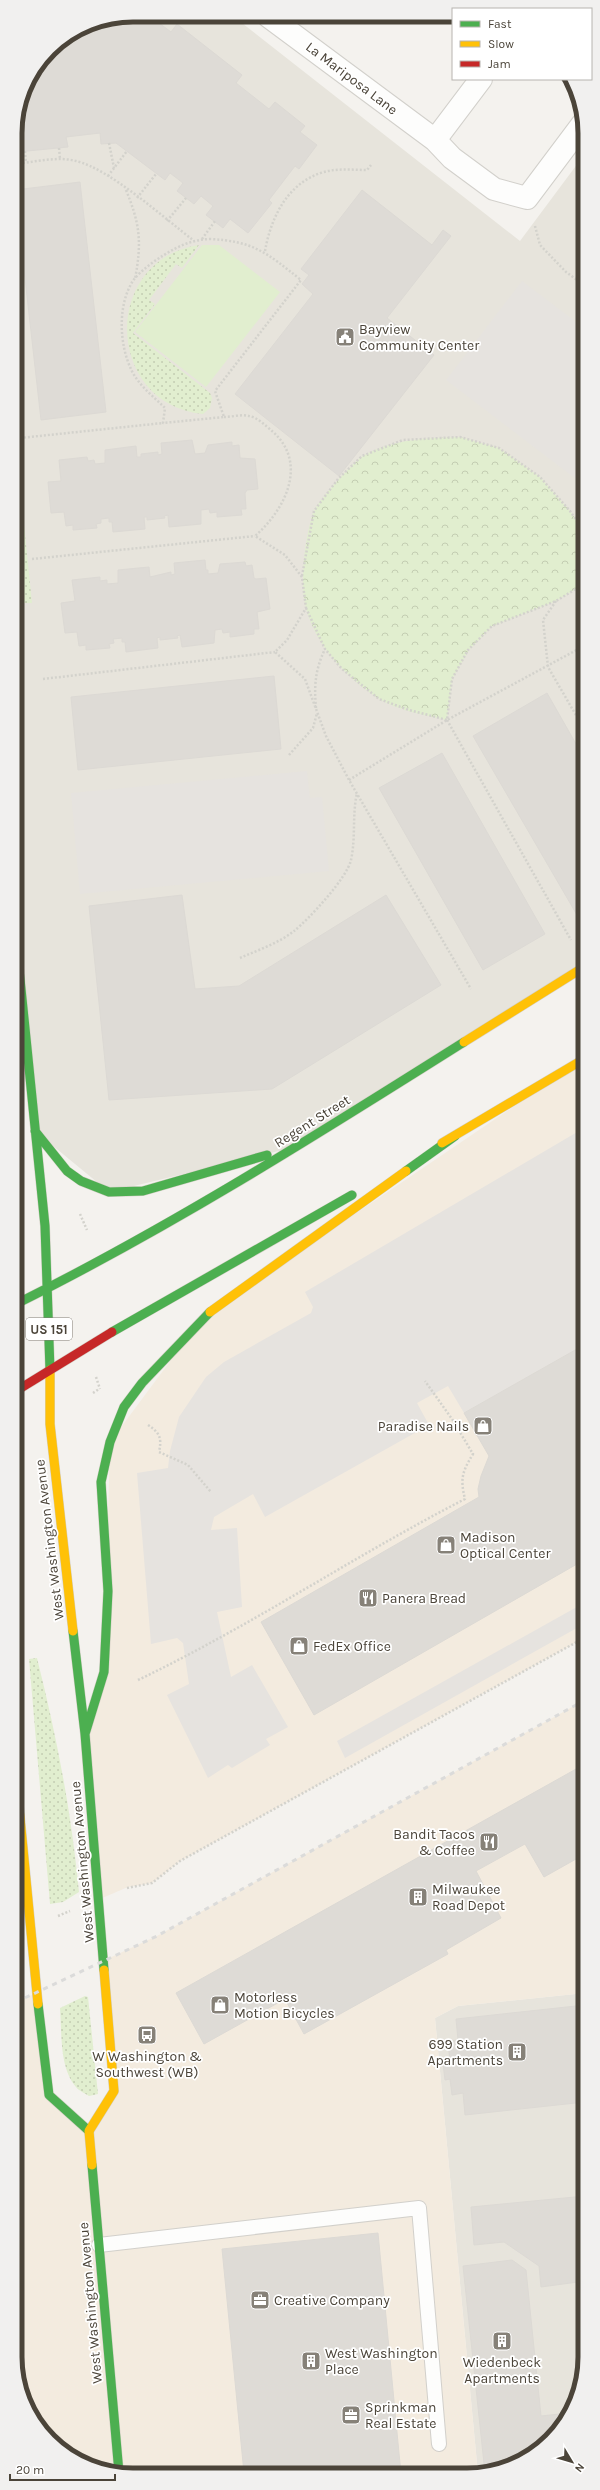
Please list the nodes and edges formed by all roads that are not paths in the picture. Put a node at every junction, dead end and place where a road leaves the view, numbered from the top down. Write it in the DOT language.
graph roads {
  1 [pos="276,22"];
  2 [pos="480,80"];
  3 [pos="578,130"];
  4 [pos="435,140"];
  5 [pos="578,971"];
  6 [pos="22,1000"];
  7 [pos="578,1063"];
  8 [pos="35,1131"];
  9 [pos="455,1136"];
  10 [pos="299,1146"];
  11 [pos="372,1183"];
  12 [pos="358,1191"];
  13 [pos="47,1288"];
  14 [pos="22,1301"];
  15 [pos="50,1370"];
  16 [pos="22,1387"];
  17 [pos="86,1734"];
  18 [pos="22,1846"];
  19 [pos="89,2131"];
  20 [pos="99,2245"];
  21 [pos="440,2444"];
  22 [pos="118,2467"];
  1 -- 4 [label="street, La Mariposa Lane"];
  2 -- 4 [label="street"];
  3 -- 4 [label="street, La Mariposa Lane"];
  5 -- 10 [label="main road, Regent Street"];
  6 -- 8 [label="main road, West Washington Avenue / US 151"];
  7 -- 9 [label="main road"];
  8 -- 10 [label="main road"];
  8 -- 13 [label="main road, West Washington Avenue / US 151"];
  9 -- 11 [label="main road"];
  9 -- 17 [label="main road"];
  10 -- 13 [label="main road, Regent Street"];
  12 -- 15 [label="main road"];
  13 -- 14 [label="main road, Regent Street"];
  13 -- 15 [label="main road, West Washington Avenue / US 151"];
  15 -- 16 [label="main road"];
  15 -- 17 [label="main road, West Washington Avenue"];
  17 -- 19 [label="main road, West Washington Avenue"];
  18 -- 19 [label="main road"];
  19 -- 20 [label="main road, West Washington Avenue"];
  20 -- 21 [label="lane"];
  20 -- 22 [label="main road, West Washington Avenue"];
}
